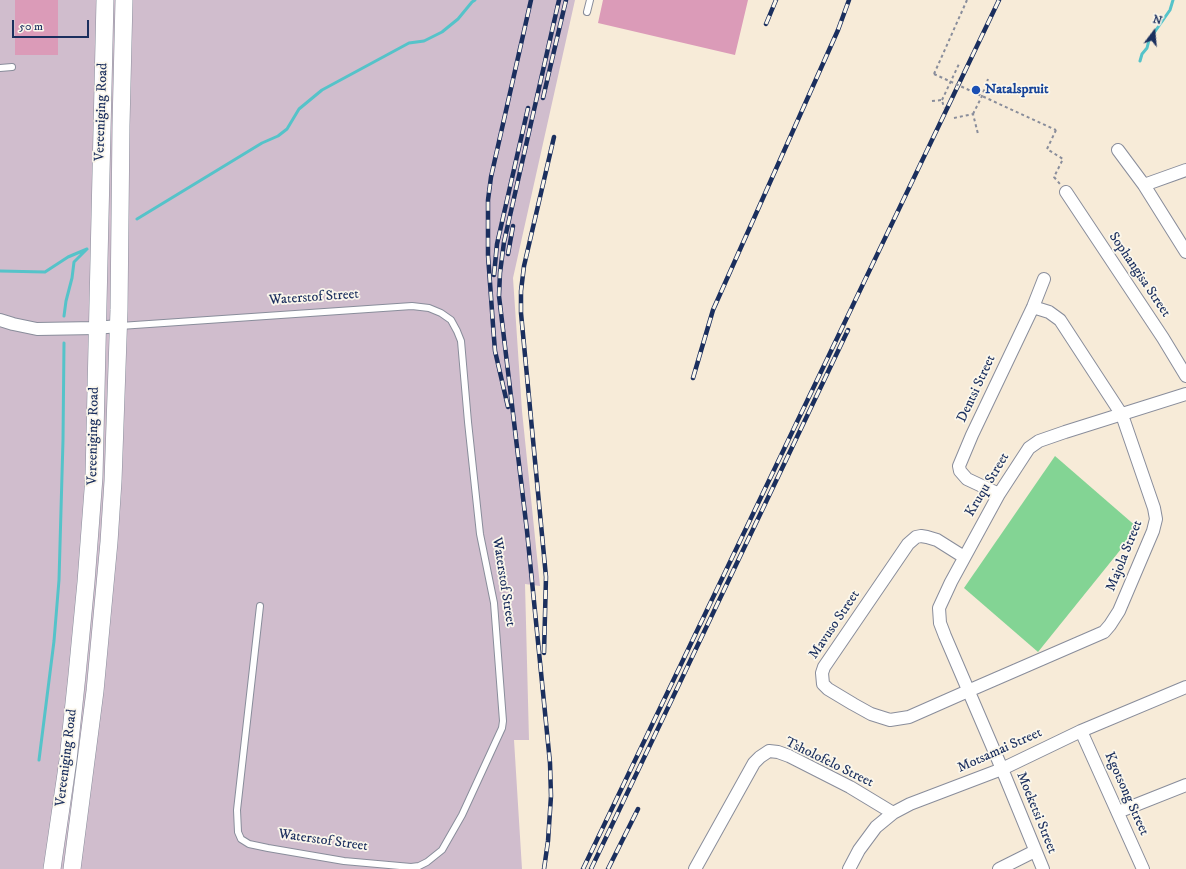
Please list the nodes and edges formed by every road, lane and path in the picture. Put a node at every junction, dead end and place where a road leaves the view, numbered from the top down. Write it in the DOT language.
graph roads {
  1 [pos="105,0"];
  2 [pos="124,0"];
  3 [pos="590,0"];
  4 [pos="967,0"];
  5 [pos="587,12"];
  6 [pos="959,64"];
  7 [pos="12,67"];
  8 [pos="0,68"];
  9 [pos="988,79"];
  10 [pos="951,81"];
  11 [pos="982,96"];
  12 [pos="942,100"];
  13 [pos="932,101"];
  14 [pos="944,108"];
  15 [pos="973,114"];
  16 [pos="954,118"];
  17 [pos="978,134"];
  18 [pos="1118,150"];
  19 [pos="1186,170"];
  20 [pos="1144,185"];
  21 [pos="1066,192"];
  22 [pos="1185,249"];
  23 [pos="1044,279"];
  24 [pos="1033,307"];
  25 [pos="0,320"];
  26 [pos="118,326"];
  27 [pos="96,328"];
  28 [pos="1186,376"];
  29 [pos="1186,394"];
  30 [pos="1122,415"];
  31 [pos="999,494"];
  32 [pos="964,558"];
  33 [pos="260,606"];
  34 [pos="1186,686"];
  35 [pos="968,691"];
  36 [pos="1081,731"];
  37 [pos="1002,769"];
  38 [pos="1186,784"];
  39 [pos="1118,812"];
  40 [pos="893,813"];
  41 [pos="1035,851"];
  42 [pos="52,869"];
  43 [pos="72,869"];
  44 [pos="695,869"];
  45 [pos="848,869"];
  46 [pos="999,869"];
  47 [pos="1043,869"];
  48 [pos="1144,869"];
  1 -- 27 [label="main road, Vereeniging Road"];
  2 -- 26 [label="main road, Vereeniging Road"];
  3 -- 5 [label="lane"];
  4 -- 10 [label="path, bridge"];
  6 -- 10 [label="path"];
  7 -- 8 [label="lane"];
  9 -- 11 [label="path"];
  10 -- 11 [label="path, bridge"];
  10 -- 12 [label="path"];
  11 -- 15 [label="path"];
  11 -- 21 [label="path, bridge"];
  12 -- 13 [label="path"];
  12 -- 14 [label="path"];
  15 -- 16 [label="path"];
  15 -- 17 [label="path"];
  18 -- 20 [label="street"];
  19 -- 20 [label="street"];
  20 -- 22 [label="street"];
  21 -- 28 [label="street, Sophangisa Street"];
  23 -- 24 [label="street, Dentsi Street"];
  24 -- 30 [label="street, Majola Street"];
  24 -- 31 [label="street, Dentsi Street"];
  25 -- 27 [label="street, Waterstof Street"];
  26 -- 27 [label="street, Waterstof Street"];
  26 -- 33 [label="lane, Waterstof Street"];
  26 -- 43 [label="main road, Vereeniging Road"];
  27 -- 42 [label="main road, Vereeniging Road"];
  29 -- 30 [label="street, Kruqu Street"];
  30 -- 31 [label="street, Kruqu Street"];
  30 -- 35 [label="street, Majola Street"];
  31 -- 32 [label="street, Kruqu Street"];
  32 -- 35 [label="street, Kruqu Street"];
  32 -- 35 [label="street, Mavuso Street"];
  34 -- 36 [label="street, Motsamai Street"];
  35 -- 37 [label="street, Moeketsi Street"];
  36 -- 37 [label="street, Motsamai Street"];
  36 -- 39 [label="street, Kgotsong Street"];
  37 -- 40 [label="street, Motsamai Street"];
  37 -- 41 [label="street, Moeketsi Street"];
  38 -- 39 [label="street"];
  39 -- 48 [label="street, Kgotsong Street"];
  40 -- 44 [label="street, Tsholofelo Street"];
  40 -- 45 [label="street, Motsamai Street"];
  41 -- 46 [label="street"];
  41 -- 47 [label="street, Moeketsi Street"];
}
